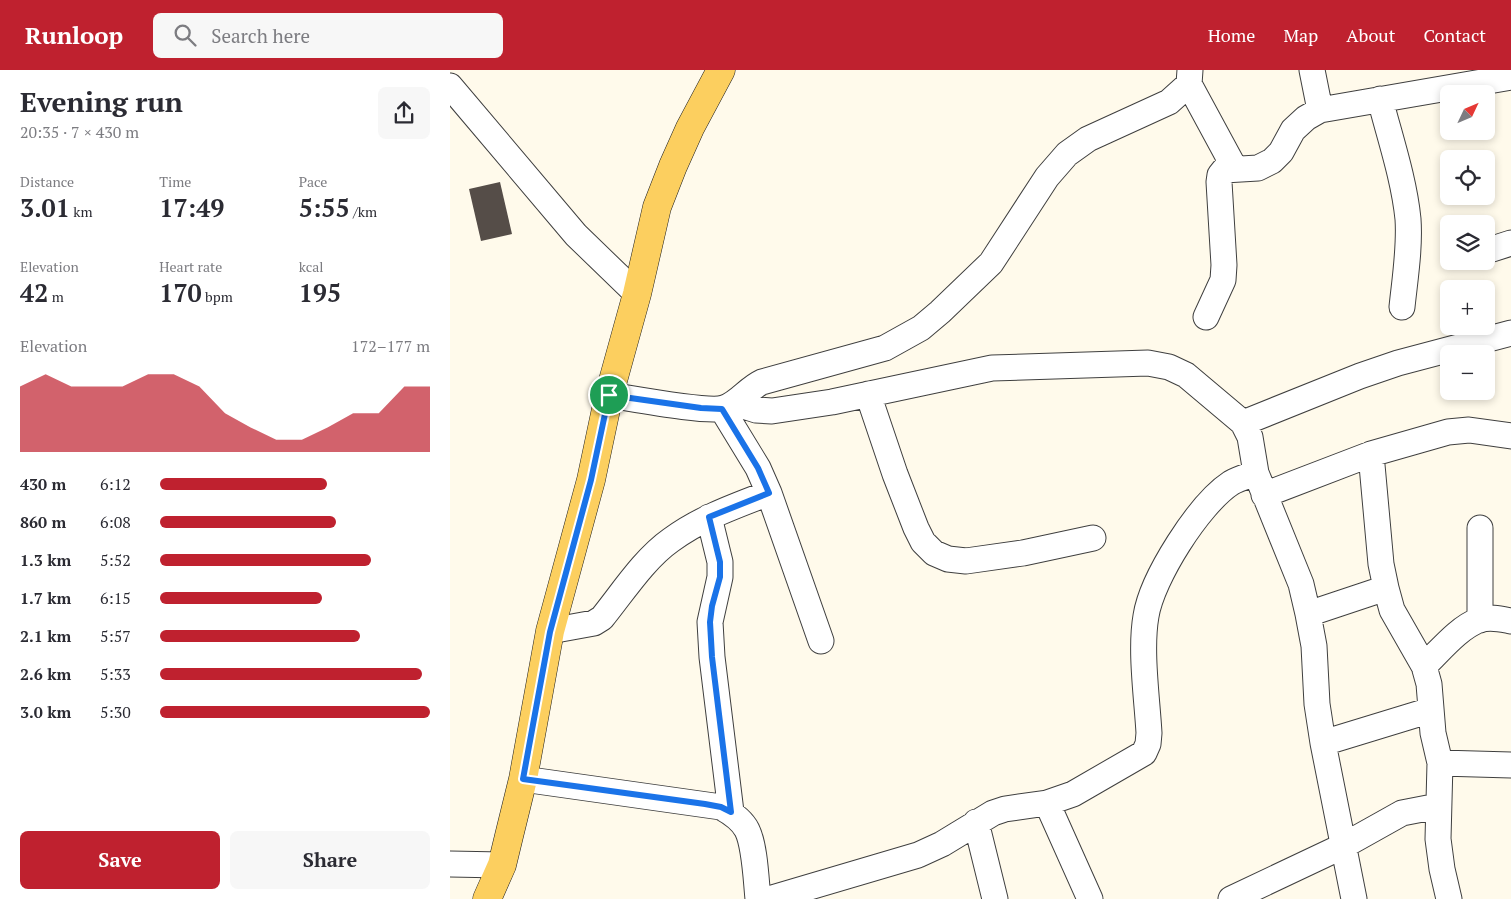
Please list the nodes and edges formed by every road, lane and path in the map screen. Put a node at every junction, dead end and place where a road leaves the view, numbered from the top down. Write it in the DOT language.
graph roads {
  1 [pos="721,70"];
  2 [pos="1312,70"];
  3 [pos="1190,77"];
  4 [pos="1511,77"];
  5 [pos="1438,79"];
  6 [pos="450,86"];
  7 [pos="1380,99"];
  8 [pos="1320,110"];
  9 [pos="1235,169"];
  10 [pos="1511,243"];
  11 [pos="1495,248"];
  12 [pos="637,294"];
  13 [pos="1402,307"];
  14 [pos="1206,317"];
  15 [pos="1511,333"];
  16 [pos="868,394"];
  17 [pos="609,395"];
  18 [pos="728,406"];
  19 [pos="1243,423"];
  20 [pos="1511,436"];
  21 [pos="1372,454"];
  22 [pos="1260,484"];
  23 [pos="769,493"];
  24 [pos="709,517"];
  25 [pos="1480,528"];
  26 [pos="1093,538"];
  27 [pos="1386,588"];
  28 [pos="1308,614"];
  29 [pos="1480,620"];
  30 [pos="1511,621"];
  31 [pos="550,632"];
  32 [pos="821,641"];
  33 [pos="1424,666"];
  34 [pos="1431,710"];
  35 [pos="1323,743"];
  36 [pos="1440,763"];
  37 [pos="1511,765"];
  38 [pos="523,779"];
  39 [pos="1047,803"];
  40 [pos="1438,806"];
  41 [pos="731,812"];
  42 [pos="976,822"];
  43 [pos="1343,846"];
  44 [pos="450,864"];
  45 [pos="502,865"];
  46 [pos="487,899"];
  47 [pos="758,899"];
  48 [pos="769,899"];
  49 [pos="995,899"];
  50 [pos="1090,899"];
  51 [pos="1231,899"];
  52 [pos="1354,899"];
  53 [pos="1448,899"];
  1 -- 12 [label="main road"];
  2 -- 8 [label="street"];
  3 -- 9 [label="street"];
  3 -- 18 [label="street"];
  4 -- 5 [label="street"];
  5 -- 7 [label="street"];
  6 -- 12 [label="street"];
  7 -- 8 [label="street"];
  7 -- 13 [label="street"];
  8 -- 9 [label="street"];
  9 -- 14 [label="street"];
  10 -- 11 [label="street"];
  12 -- 17 [label="main road"];
  15 -- 19 [label="street"];
  16 -- 18 [label="street"];
  16 -- 19 [label="street"];
  16 -- 26 [label="street"];
  17 -- 18 [label="street"];
  17 -- 31 [label="main road"];
  18 -- 23 [label="street"];
  19 -- 22 [label="street"];
  20 -- 21 [label="street"];
  21 -- 22 [label="street"];
  21 -- 27 [label="street"];
  22 -- 28 [label="street"];
  22 -- 39 [label="street"];
  23 -- 24 [label="street"];
  23 -- 32 [label="street"];
  24 -- 31 [label="street"];
  24 -- 41 [label="street"];
  25 -- 29 [label="street"];
  27 -- 28 [label="street"];
  27 -- 33 [label="street"];
  28 -- 35 [label="street"];
  29 -- 30 [label="street"];
  29 -- 33 [label="street"];
  31 -- 38 [label="main road"];
  33 -- 34 [label="street"];
  34 -- 35 [label="street"];
  34 -- 36 [label="street"];
  35 -- 43 [label="street"];
  36 -- 37 [label="street"];
  36 -- 40 [label="street"];
  38 -- 41 [label="street"];
  38 -- 45 [label="main road"];
  39 -- 42 [label="street"];
  39 -- 50 [label="street"];
  40 -- 43 [label="street"];
  40 -- 53 [label="street"];
  41 -- 47 [label="street"];
  42 -- 48 [label="street"];
  42 -- 49 [label="street"];
  43 -- 51 [label="street"];
  43 -- 52 [label="street"];
  44 -- 45 [label="street"];
  45 -- 46 [label="main road"];
}
